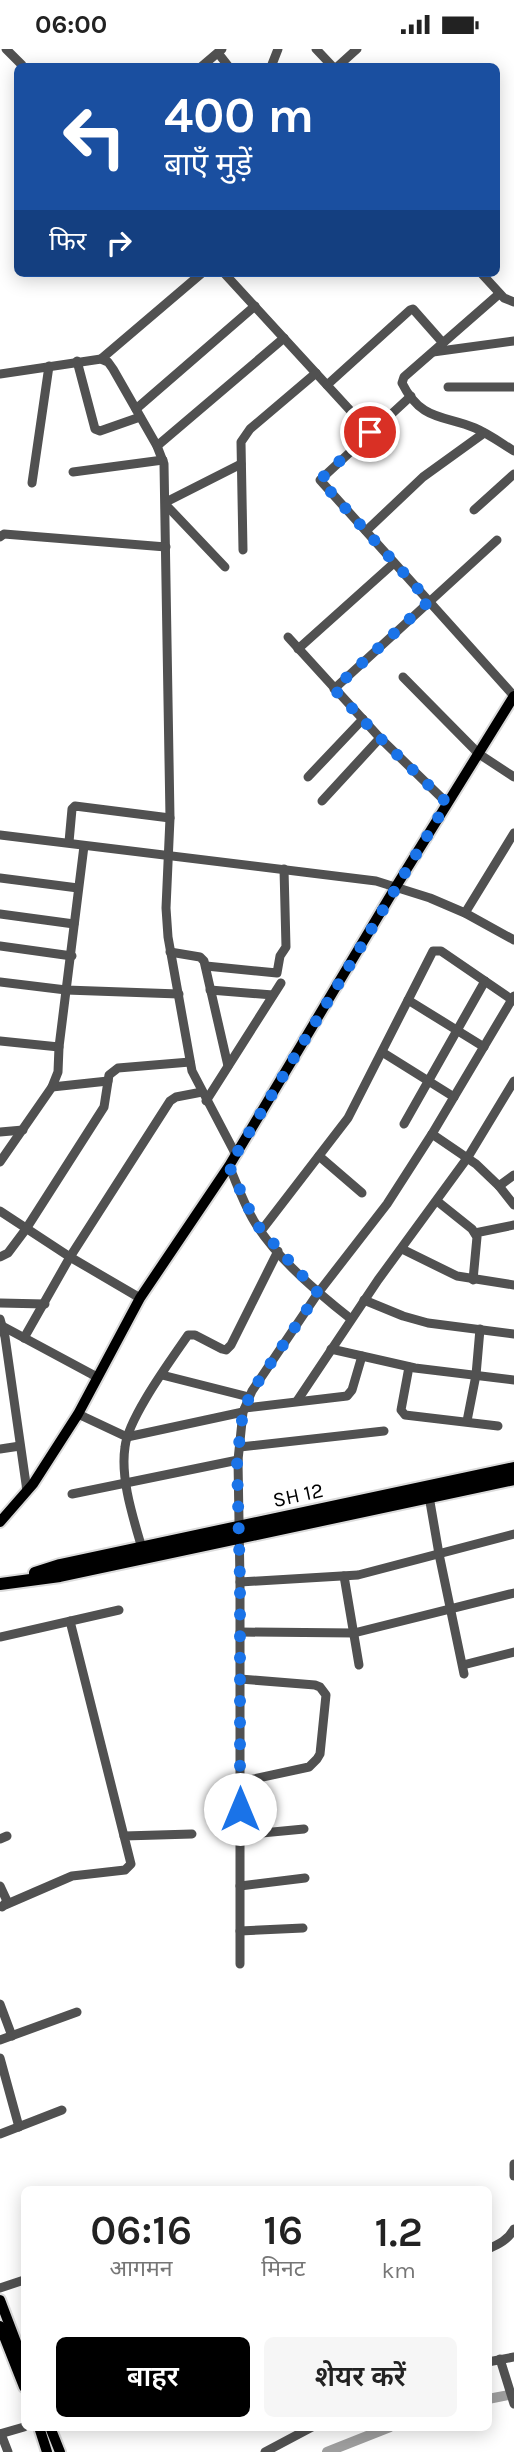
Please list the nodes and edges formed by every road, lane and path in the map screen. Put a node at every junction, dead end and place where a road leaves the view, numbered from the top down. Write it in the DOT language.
graph roads {
  1 [pos="6,49"];
  2 [pos="316,49"];
  3 [pos="357,49"];
  4 [pos="220,51"];
  5 [pos="20,63"];
  6 [pos="206,63"];
  7 [pos="331,63"];
  8 [pos="340,63"];
  9 [pos="197,277"];
  10 [pos="228,277"];
  11 [pos="485,277"];
  12 [pos="499,293"];
  13 [pos="511,302"];
  14 [pos="255,306"];
  15 [pos="514,311"];
  16 [pos="284,338"];
  17 [pos="514,341"];
  18 [pos="443,343"];
  19 [pos="433,352"];
  20 [pos="101,359"];
  21 [pos="77,361"];
  22 [pos="49,366"];
  23 [pos="316,373"];
  24 [pos="0,374"];
  25 [pos="327,385"];
  26 [pos="448,387"];
  27 [pos="514,387"];
  28 [pos="411,396"];
  29 [pos="138,413"];
  30 [pos="370,432"];
  31 [pos="484,433"];
  32 [pos="157,446"];
  33 [pos="514,451"];
  34 [pos="163,460"];
  35 [pos="242,464"];
  36 [pos="74,473"];
  37 [pos="514,474"];
  38 [pos="32,483"];
  39 [pos="166,504"];
  40 [pos="474,510"];
  41 [pos="366,531"];
  42 [pos="0,537"];
  43 [pos="497,540"];
  44 [pos="166,547"];
  45 [pos="243,549"];
  46 [pos="394,563"];
  47 [pos="225,566"];
  48 [pos="429,601"];
  49 [pos="288,638"];
  50 [pos="298,649"];
  51 [pos="403,677"];
  52 [pos="334,689"];
  53 [pos="514,696"];
  54 [pos="363,719"];
  55 [pos="380,738"];
  56 [pos="479,754"];
  57 [pos="308,777"];
  58 [pos="514,778"];
  59 [pos="322,800"];
  60 [pos="447,803"];
  61 [pos="170,818"];
  62 [pos="514,833"];
  63 [pos="0,835"];
  64 [pos="69,842"];
  65 [pos="84,846"];
  66 [pos="168,856"];
  67 [pos="284,869"];
  68 [pos="0,878"];
  69 [pos="78,888"];
  70 [pos="395,888"];
  71 [pos="465,913"];
  72 [pos="0,914"];
  73 [pos="74,924"];
  74 [pos="514,940"];
  75 [pos="0,946"];
  76 [pos="170,952"];
  77 [pos="72,956"];
  78 [pos="206,966"];
  79 [pos="485,981"];
  80 [pos="0,982"];
  81 [pos="281,983"];
  82 [pos="66,990"];
  83 [pos="210,990"];
  84 [pos="179,994"];
  85 [pos="273,995"];
  86 [pos="513,999"];
  87 [pos="408,1000"];
  88 [pos="457,1031"];
  89 [pos="0,1041"];
  90 [pos="59,1047"];
  91 [pos="484,1047"];
  92 [pos="382,1052"];
  93 [pos="190,1062"];
  94 [pos="228,1066"];
  95 [pos="108,1081"];
  96 [pos="428,1081"];
  97 [pos="513,1084"];
  98 [pos="52,1087"];
  99 [pos="204,1096"];
  100 [pos="454,1097"];
  101 [pos="404,1124"];
  102 [pos="23,1130"];
  103 [pos="0,1132"];
  104 [pos="432,1134"];
  105 [pos="236,1155"];
  106 [pos="320,1156"];
  107 [pos="468,1157"];
  108 [pos="0,1162"];
  109 [pos="229,1166"];
  110 [pos="514,1175"];
  111 [pos="499,1186"];
  112 [pos="362,1193"];
  113 [pos="437,1201"];
  114 [pos="514,1205"];
  115 [pos="0,1212"];
  116 [pos="514,1225"];
  117 [pos="26,1229"];
  118 [pos="261,1231"];
  119 [pos="475,1233"];
  120 [pos="402,1249"];
  121 [pos="278,1251"];
  122 [pos="0,1257"];
  123 [pos="70,1258"];
  124 [pos="473,1280"];
  125 [pos="514,1285"];
  126 [pos="318,1293"];
  127 [pos="140,1298"];
  128 [pos="364,1300"];
  129 [pos="0,1303"];
  130 [pos="45,1304"];
  131 [pos="351,1319"];
  132 [pos="1,1323"];
  133 [pos="480,1329"];
  134 [pos="514,1334"];
  135 [pos="3,1338"];
  136 [pos="24,1338"];
  137 [pos="331,1349"];
  138 [pos="362,1356"];
  139 [pos="409,1367"];
  140 [pos="162,1375"];
  141 [pos="476,1375"];
  142 [pos="97,1377"];
  143 [pos="514,1380"];
  144 [pos="248,1397"];
  145 [pos="13,1398"];
  146 [pos="0,1400"];
  147 [pos="297,1401"];
  148 [pos="244,1410"];
  149 [pos="78,1414"];
  150 [pos="467,1421"];
  151 [pos="498,1426"];
  152 [pos="384,1431"];
  153 [pos="127,1437"];
  154 [pos="20,1446"];
  155 [pos="240,1447"];
  156 [pos="0,1449"];
  157 [pos="237,1460"];
  158 [pos="514,1468"];
  159 [pos="514,1479"];
  160 [pos="126,1482"];
  161 [pos="27,1491"];
  162 [pos="72,1494"];
  163 [pos="429,1496"];
  164 [pos="0,1522"];
  165 [pos="239,1532"];
  166 [pos="514,1534"];
  167 [pos="143,1552"];
  168 [pos="439,1554"];
  169 [pos="344,1576"];
  170 [pos="240,1582"];
  171 [pos="4,1583"];
  172 [pos="514,1593"];
  173 [pos="450,1609"];
  174 [pos="119,1610"];
  175 [pos="70,1621"];
  176 [pos="240,1632"];
  177 [pos="354,1633"];
  178 [pos="0,1637"];
  179 [pos="514,1652"];
  180 [pos="359,1665"];
  181 [pos="240,1679"];
  182 [pos="240,1783"];
  183 [pos="304,1829"];
  184 [pos="192,1835"];
  185 [pos="240,1835"];
  186 [pos="124,1836"];
  187 [pos="305,1878"];
  188 [pos="0,1886"];
  189 [pos="240,1886"];
  190 [pos="2,1906"];
  191 [pos="303,1928"];
  192 [pos="240,1931"];
  193 [pos="240,1964"];
  194 [pos="0,2004"];
  195 [pos="77,2012"];
  196 [pos="12,2036"];
  197 [pos="0,2040"];
  198 [pos="0,2058"];
  199 [pos="62,2110"];
  200 [pos="19,2127"];
  201 [pos="0,2134"];
  202 [pos="514,2164"];
  203 [pos="514,2176"];
  204 [pos="514,2229"];
  205 [pos="492,2247"];
  206 [pos="21,2281"];
  207 [pos="0,2288"];
  208 [pos="0,2300"];
  209 [pos="0,2326"];
  210 [pos="21,2355"];
  211 [pos="514,2357"];
  212 [pos="492,2363"];
  213 [pos="501,2364"];
  214 [pos="21,2379"];
  215 [pos="514,2404"];
  216 [pos="21,2428"];
  217 [pos="40,2431"];
  218 [pos="52,2431"];
  219 [pos="304,2431"];
  220 [pos="0,2434"];
  221 [pos="8,2452"];
  222 [pos="47,2452"];
  223 [pos="60,2452"];
  224 [pos="265,2452"];
  1 -- 5 [label="street"];
  2 -- 7 [label="street"];
  3 -- 8 [label="street"];
  4 -- 6 [label="street"];
  9 -- 20 [label="street"];
  10 -- 14 [label="street"];
  11 -- 12 [label="street"];
  12 -- 13 [label="street"];
  12 -- 18 [label="street"];
  13 -- 15 [label="street"];
  14 -- 16 [label="street"];
  14 -- 29 [label="street"];
  16 -- 23 [label="street"];
  16 -- 32 [label="street"];
  17 -- 19 [label="street"];
  18 -- 19 [label="street"];
  18 -- 25 [label="street"];
  19 -- 28 [label="street"];
  20 -- 21 [label="street"];
  20 -- 29 [label="street"];
  21 -- 22 [label="street"];
  21 -- 29 [label="street"];
  22 -- 24 [label="street"];
  22 -- 38 [label="street"];
  23 -- 25 [label="street"];
  23 -- 35 [label="street"];
  25 -- 30 [label="street"];
  26 -- 27 [label="street"];
  28 -- 30 [label="street"];
  28 -- 31 [label="street"];
  29 -- 32 [label="street"];
  30 -- 41 [label="street"];
  31 -- 33 [label="street"];
  31 -- 41 [label="street"];
  32 -- 34 [label="street"];
  34 -- 36 [label="street"];
  34 -- 39 [label="street"];
  35 -- 39 [label="street"];
  35 -- 45 [label="street"];
  37 -- 40 [label="street"];
  39 -- 44 [label="street"];
  39 -- 47 [label="street"];
  41 -- 46 [label="street"];
  42 -- 44 [label="street"];
  43 -- 48 [label="street"];
  44 -- 61 [label="street"];
  46 -- 48 [label="street"];
  46 -- 50 [label="street"];
  48 -- 52 [label="street"];
  48 -- 53 [label="street"];
  49 -- 50 [label="street"];
  50 -- 52 [label="street"];
  51 -- 56 [label="street"];
  52 -- 54 [label="street"];
  53 -- 56 [label="main road"];
  54 -- 55 [label="street"];
  54 -- 57 [label="street"];
  55 -- 59 [label="street"];
  55 -- 60 [label="street"];
  56 -- 58 [label="street"];
  56 -- 60 [label="main road"];
  60 -- 70 [label="main road"];
  61 -- 64 [label="street"];
  61 -- 66 [label="street"];
  62 -- 71 [label="street"];
  63 -- 64 [label="street"];
  64 -- 65 [label="street"];
  65 -- 66 [label="street"];
  65 -- 69 [label="street"];
  66 -- 67 [label="street"];
  66 -- 76 [label="street"];
  67 -- 70 [label="street"];
  67 -- 78 [label="street"];
  68 -- 69 [label="street"];
  69 -- 73 [label="street"];
  70 -- 71 [label="street"];
  70 -- 105 [label="main road"];
  71 -- 74 [label="street"];
  72 -- 73 [label="street"];
  73 -- 77 [label="street"];
  75 -- 77 [label="street"];
  76 -- 78 [label="street"];
  76 -- 84 [label="street"];
  77 -- 82 [label="street"];
  78 -- 83 [label="street"];
  79 -- 86 [label="street"];
  79 -- 87 [label="street"];
  79 -- 88 [label="street"];
  80 -- 82 [label="street"];
  81 -- 85 [label="street"];
  82 -- 84 [label="street"];
  82 -- 90 [label="street"];
  83 -- 85 [label="street"];
  83 -- 94 [label="street"];
  84 -- 93 [label="street"];
  85 -- 94 [label="street"];
  86 -- 91 [label="street"];
  87 -- 88 [label="street"];
  87 -- 92 [label="street"];
  88 -- 91 [label="street"];
  88 -- 96 [label="street"];
  89 -- 90 [label="street"];
  90 -- 98 [label="street"];
  91 -- 100 [label="street"];
  92 -- 96 [label="street"];
  92 -- 106 [label="street"];
  93 -- 95 [label="street"];
  93 -- 99 [label="street"];
  94 -- 99 [label="street"];
  95 -- 98 [label="street"];
  95 -- 117 [label="street"];
  96 -- 100 [label="street"];
  96 -- 101 [label="street"];
  97 -- 107 [label="street"];
  98 -- 102 [label="street"];
  99 -- 105 [label="street"];
  99 -- 123 [label="street"];
  100 -- 104 [label="street"];
  102 -- 103 [label="street"];
  102 -- 108 [label="street"];
  104 -- 107 [label="street"];
  104 -- 126 [label="street"];
  105 -- 109 [label="main road"];
  106 -- 112 [label="street"];
  106 -- 118 [label="street"];
  107 -- 111 [label="street"];
  107 -- 113 [label="street"];
  109 -- 118 [label="street"];
  109 -- 127 [label="main road"];
  110 -- 111 [label="street"];
  111 -- 114 [label="street"];
  113 -- 119 [label="street"];
  113 -- 120 [label="street"];
  115 -- 117 [label="street"];
  116 -- 119 [label="street"];
  117 -- 122 [label="street"];
  117 -- 123 [label="street"];
  118 -- 121 [label="street"];
  119 -- 124 [label="street"];
  120 -- 124 [label="street"];
  120 -- 128 [label="street"];
  121 -- 126 [label="street"];
  121 -- 140 [label="street"];
  123 -- 127 [label="street"];
  123 -- 130 [label="street"];
  124 -- 125 [label="street"];
  126 -- 131 [label="street"];
  126 -- 144 [label="street"];
  127 -- 142 [label="main road"];
  128 -- 131 [label="street"];
  128 -- 133 [label="street"];
  129 -- 130 [label="street"];
  130 -- 136 [label="street"];
  131 -- 137 [label="street"];
  132 -- 135 [label="street"];
  132 -- 136 [label="street"];
  133 -- 134 [label="street"];
  133 -- 141 [label="street"];
  135 -- 145 [label="street"];
  136 -- 142 [label="street"];
  137 -- 138 [label="street"];
  137 -- 147 [label="street"];
  138 -- 139 [label="street"];
  138 -- 147 [label="street"];
  139 -- 141 [label="street"];
  139 -- 150 [label="street"];
  140 -- 144 [label="street"];
  140 -- 153 [label="street"];
  141 -- 143 [label="street"];
  141 -- 150 [label="street"];
  142 -- 149 [label="main road"];
  144 -- 148 [label="street"];
  145 -- 146 [label="street"];
  145 -- 154 [label="street"];
  147 -- 148 [label="street"];
  148 -- 153 [label="street"];
  148 -- 155 [label="street"];
  149 -- 153 [label="street"];
  149 -- 161 [label="main road"];
  150 -- 151 [label="street"];
  152 -- 155 [label="street"];
  153 -- 160 [label="street"];
  154 -- 156 [label="street"];
  154 -- 161 [label="street"];
  155 -- 157 [label="street"];
  157 -- 160 [label="street"];
  157 -- 165 [label="street"];
  158 -- 165 [label="highway, SH 12"];
  159 -- 163 [label="highway, SH 12"];
  160 -- 162 [label="street"];
  160 -- 167 [label="street"];
  161 -- 164 [label="main road"];
  163 -- 165 [label="highway, SH 12"];
  163 -- 168 [label="street"];
  165 -- 167 [label="highway, SH 12"];
  165 -- 170 [label="street"];
  166 -- 168 [label="street"];
  167 -- 171 [label="highway, SH 12"];
  168 -- 169 [label="street"];
  168 -- 173 [label="street"];
  169 -- 170 [label="street"];
  169 -- 177 [label="street"];
  170 -- 176 [label="street"];
  172 -- 173 [label="street"];
  173 -- 177 [label="street"];
  173 -- 179 [label="street"];
  174 -- 175 [label="street"];
  175 -- 178 [label="street"];
  175 -- 186 [label="street"];
  176 -- 177 [label="street"];
  176 -- 181 [label="street"];
  177 -- 180 [label="street"];
  181 -- 182 [label="street"];
  181 -- 182 [label="street"];
  182 -- 185 [label="street"];
  183 -- 185 [label="street"];
  184 -- 186 [label="street"];
  185 -- 189 [label="street"];
  186 -- 190 [label="street"];
  187 -- 189 [label="street"];
  188 -- 190 [label="street"];
  189 -- 192 [label="street"];
  191 -- 192 [label="street"];
  192 -- 193 [label="street"];
  194 -- 196 [label="street"];
  195 -- 196 [label="street"];
  196 -- 197 [label="street"];
  198 -- 200 [label="street"];
  199 -- 200 [label="street"];
  200 -- 201 [label="street"];
  202 -- 203 [label="street"];
  204 -- 205 [label="street"];
  206 -- 207 [label="street"];
  208 -- 210 [label="main road"];
  209 -- 214 [label="main road"];
  211 -- 213 [label="street"];
  212 -- 213 [label="street"];
  213 -- 215 [label="street"];
  216 -- 220 [label="street"];
  217 -- 222 [label="main road"];
  218 -- 223 [label="main road"];
  219 -- 224 [label="street"];
  220 -- 221 [label="street"];
}
